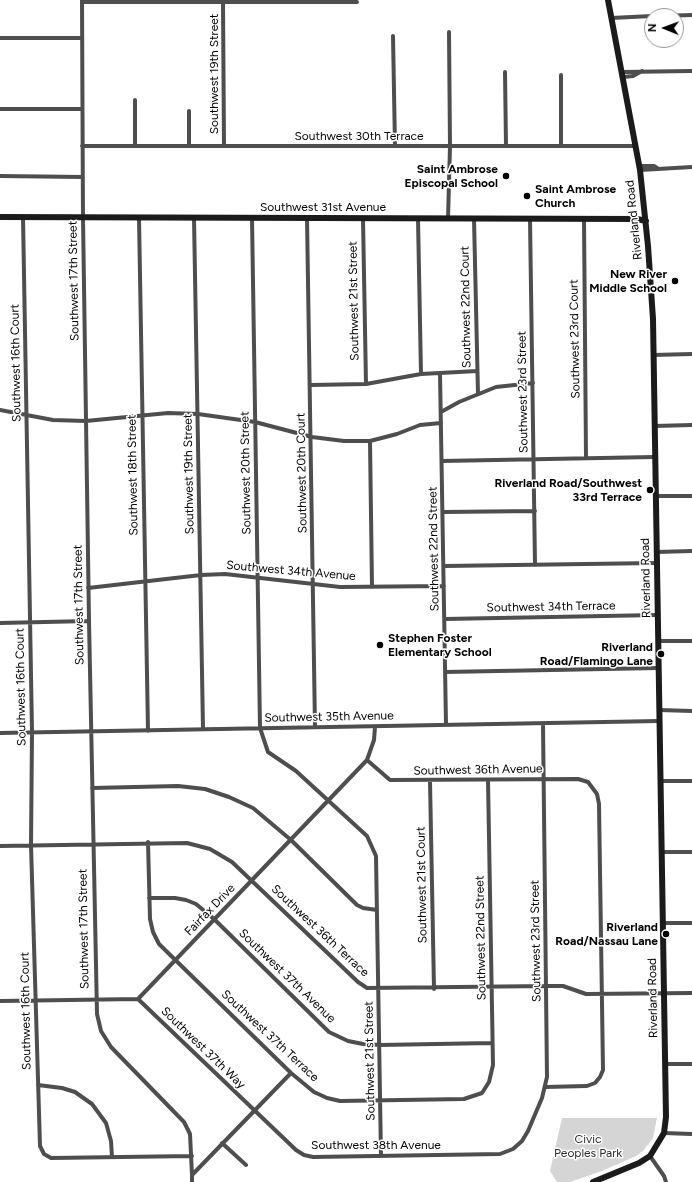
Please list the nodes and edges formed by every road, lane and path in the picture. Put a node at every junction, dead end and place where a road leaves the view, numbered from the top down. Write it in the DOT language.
graph roads {
  1 [pos="608,0"];
  2 [pos="82,1"];
  3 [pos="167,1"];
  4 [pos="247,1"];
  5 [pos="278,1"];
  6 [pos="338,1"];
  7 [pos="357,2"];
  8 [pos="223,3"];
  9 [pos="644,16"];
  10 [pos="611,18"];
  11 [pos="449,32"];
  12 [pos="393,36"];
  13 [pos="0,38"];
  14 [pos="82,38"];
  15 [pos="692,71"];
  16 [pos="505,72"];
  17 [pos="561,75"];
  18 [pos="622,75"];
  19 [pos="135,100"];
  20 [pos="0,108"];
  21 [pos="82,109"];
  22 [pos="189,111"];
  23 [pos="82,146"];
  24 [pos="135,146"];
  25 [pos="189,146"];
  26 [pos="224,146"];
  27 [pos="395,146"];
  28 [pos="450,146"];
  29 [pos="506,146"];
  30 [pos="561,146"];
  31 [pos="636,146"];
  32 [pos="692,167"];
  33 [pos="639,168"];
  34 [pos="0,176"];
  35 [pos="83,176"];
  36 [pos="0,217"];
  37 [pos="23,217"];
  38 [pos="83,218"];
  39 [pos="139,218"];
  40 [pos="194,218"];
  41 [pos="252,218"];
  42 [pos="307,218"];
  43 [pos="363,218"];
  44 [pos="418,219"];
  45 [pos="448,219"];
  46 [pos="474,219"];
  47 [pos="530,219"];
  48 [pos="584,219"];
  49 [pos="646,221"];
  50 [pos="692,354"];
  51 [pos="653,355"];
  52 [pos="477,371"];
  53 [pos="440,373"];
  54 [pos="422,374"];
  55 [pos="533,383"];
  56 [pos="366,384"];
  57 [pos="311,385"];
  58 [pos="478,394"];
  59 [pos="0,410"];
  60 [pos="441,412"];
  61 [pos="198,414"];
  62 [pos="142,415"];
  63 [pos="27,416"];
  64 [pos="86,420"];
  65 [pos="255,422"];
  66 [pos="441,423"];
  67 [pos="692,425"];
  68 [pos="654,426"];
  69 [pos="312,437"];
  70 [pos="370,441"];
  71 [pos="654,457"];
  72 [pos="534,458"];
  73 [pos="586,458"];
  74 [pos="442,460"];
  75 [pos="655,496"];
  76 [pos="692,496"];
  77 [pos="535,511"];
  78 [pos="443,512"];
  79 [pos="692,551"];
  80 [pos="656,552"];
  81 [pos="656,563"];
  82 [pos="535,565"];
  83 [pos="444,566"];
  84 [pos="201,575"];
  85 [pos="257,576"];
  86 [pos="145,581"];
  87 [pos="314,584"];
  88 [pos="444,586"];
  89 [pos="372,587"];
  90 [pos="88,588"];
  91 [pos="657,615"];
  92 [pos="445,619"];
  93 [pos="88,621"];
  94 [pos="30,623"];
  95 [pos="0,624"];
  96 [pos="658,641"];
  97 [pos="692,641"];
  98 [pos="658,668"];
  99 [pos="445,672"];
  100 [pos="659,710"];
  101 [pos="692,711"];
  102 [pos="659,721"];
  103 [pos="543,724"];
  104 [pos="446,725"];
  105 [pos="315,727"];
  106 [pos="375,727"];
  107 [pos="260,728"];
  108 [pos="203,729"];
  109 [pos="91,731"];
  110 [pos="148,731"];
  111 [pos="32,732"];
  112 [pos="0,733"];
  113 [pos="367,760"];
  114 [pos="544,779"];
  115 [pos="488,780"];
  116 [pos="430,781"];
  117 [pos="660,781"];
  118 [pos="692,782"];
  119 [pos="92,788"];
  120 [pos="329,800"];
  121 [pos="290,840"];
  122 [pos="148,842"];
  123 [pos="93,844"];
  124 [pos="31,845"];
  125 [pos="0,846"];
  126 [pos="661,852"];
  127 [pos="692,852"];
  128 [pos="252,880"];
  129 [pos="150,898"];
  130 [pos="377,910"];
  131 [pos="214,919"];
  132 [pos="663,923"];
  133 [pos="692,923"];
  134 [pos="175,960"];
  135 [pos="547,986"];
  136 [pos="492,987"];
  137 [pos="434,988"];
  138 [pos="379,990"];
  139 [pos="664,993"];
  140 [pos="692,993"];
  141 [pos="603,994"];
  142 [pos="96,999"];
  143 [pos="138,999"];
  144 [pos="37,1000"];
  145 [pos="0,1001"];
  146 [pos="492,1043"];
  147 [pos="380,1045"];
  148 [pos="666,1064"];
  149 [pos="692,1064"];
  150 [pos="291,1073"];
  151 [pos="38,1085"];
  152 [pos="545,1087"];
  153 [pos="482,1093"];
  154 [pos="380,1101"];
  155 [pos="254,1111"];
  156 [pos="664,1133"];
  157 [pos="692,1134"];
  158 [pos="222,1143"];
  159 [pos="513,1149"];
  160 [pos="192,1156"];
  161 [pos="381,1156"];
  162 [pos="650,1156"];
  163 [pos="112,1157"];
  164 [pos="246,1165"];
  165 [pos="192,1175"];
  166 [pos="192,1182"];
  167 [pos="593,1182"];
  168 [pos="666,1182"];
  1 -- 10 [label="street, Riverland Road"];
  2 -- 3 [label="street"];
  2 -- 14 [label="street, Southwest 17th Street"];
  3 -- 8 [label="street"];
  4 -- 5 [label="street"];
  4 -- 8 [label="street"];
  5 -- 6 [label="street"];
  6 -- 7 [label="street"];
  8 -- 26 [label="street, Southwest 19th Street"];
  9 -- 10 [label="street"];
  10 -- 18 [label="street, Riverland Road"];
  11 -- 28 [label="street"];
  12 -- 27 [label="street"];
  13 -- 14 [label="street"];
  14 -- 21 [label="street, Southwest 17th Street"];
  15 -- 18 [label="street"];
  16 -- 29 [label="street"];
  17 -- 30 [label="street"];
  18 -- 31 [label="street, Riverland Road"];
  19 -- 24 [label="street"];
  20 -- 21 [label="street"];
  21 -- 23 [label="street, Southwest 17th Street"];
  22 -- 25 [label="street"];
  23 -- 24 [label="street, Southwest 30th Terrace"];
  23 -- 35 [label="street, Southwest 17th Street"];
  24 -- 25 [label="street, Southwest 30th Terrace"];
  25 -- 26 [label="street, Southwest 30th Terrace"];
  26 -- 27 [label="street, Southwest 30th Terrace"];
  27 -- 28 [label="street, Southwest 30th Terrace"];
  28 -- 29 [label="street, Southwest 30th Terrace"];
  28 -- 45 [label="street"];
  29 -- 30 [label="street, Southwest 30th Terrace"];
  30 -- 31 [label="street, Southwest 30th Terrace"];
  31 -- 33 [label="street, Riverland Road"];
  32 -- 33 [label="street"];
  33 -- 49 [label="street, Riverland Road"];
  34 -- 35 [label="street"];
  35 -- 38 [label="street, Southwest 17th Street"];
  36 -- 37 [label="street, Southwest 31st Avenue"];
  37 -- 38 [label="street, Southwest 31st Avenue"];
  37 -- 63 [label="street, Southwest 16th Court"];
  38 -- 39 [label="street, Southwest 31st Avenue"];
  38 -- 64 [label="street, Southwest 17th Street"];
  39 -- 40 [label="street, Southwest 31st Avenue"];
  39 -- 62 [label="street, Southwest 18th Street"];
  40 -- 41 [label="street, Southwest 31st Avenue"];
  40 -- 61 [label="street, Southwest 19th Street"];
  41 -- 42 [label="street, Southwest 31st Avenue"];
  41 -- 65 [label="street, Southwest 20th Street"];
  42 -- 43 [label="street, Southwest 31st Avenue"];
  42 -- 57 [label="street, Southwest 20th Court"];
  43 -- 44 [label="street, Southwest 31st Avenue"];
  43 -- 56 [label="street, Southwest 21st Street"];
  44 -- 45 [label="street, Southwest 31st Avenue"];
  44 -- 54 [label="street"];
  45 -- 46 [label="street, Southwest 31st Avenue"];
  46 -- 47 [label="street, Southwest 31st Avenue"];
  46 -- 52 [label="street, Southwest 22nd Court"];
  47 -- 48 [label="street, Southwest 31st Avenue"];
  47 -- 55 [label="street, Southwest 23rd Street"];
  48 -- 49 [label="street, Southwest 31st Avenue"];
  48 -- 73 [label="street, Southwest 23rd Court"];
  49 -- 51 [label="street, Riverland Road"];
  50 -- 51 [label="street"];
  51 -- 68 [label="street, Riverland Road"];
  52 -- 53 [label="street"];
  52 -- 58 [label="street, Southwest 22nd Court"];
  53 -- 54 [label="street"];
  53 -- 60 [label="street, Southwest 22nd Street"];
  54 -- 56 [label="street"];
  55 -- 58 [label="street"];
  55 -- 72 [label="street, Southwest 23rd Street"];
  56 -- 57 [label="street"];
  57 -- 69 [label="street, Southwest 20th Court"];
  58 -- 60 [label="street"];
  59 -- 63 [label="street"];
  60 -- 66 [label="street, Southwest 22nd Street"];
  61 -- 62 [label="street"];
  61 -- 65 [label="street"];
  61 -- 84 [label="street, Southwest 19th Street"];
  62 -- 64 [label="street"];
  62 -- 86 [label="street, Southwest 18th Street"];
  63 -- 64 [label="street"];
  63 -- 94 [label="street, Southwest 16th Court"];
  64 -- 90 [label="street, Southwest 17th Street"];
  65 -- 69 [label="street"];
  65 -- 85 [label="street, Southwest 20th Street"];
  66 -- 70 [label="street"];
  66 -- 74 [label="street, Southwest 22nd Street"];
  67 -- 68 [label="street"];
  68 -- 71 [label="street, Riverland Road"];
  69 -- 70 [label="street"];
  69 -- 87 [label="street, Southwest 20th Court"];
  70 -- 89 [label="street"];
  71 -- 73 [label="street"];
  71 -- 75 [label="street, Riverland Road"];
  72 -- 73 [label="street"];
  72 -- 74 [label="street"];
  72 -- 77 [label="street, Southwest 23rd Street"];
  74 -- 78 [label="street, Southwest 22nd Street"];
  75 -- 76 [label="street"];
  75 -- 80 [label="street, Riverland Road"];
  77 -- 78 [label="street"];
  77 -- 82 [label="street, Southwest 23rd Street"];
  78 -- 83 [label="street, Southwest 22nd Street"];
  79 -- 80 [label="street"];
  80 -- 81 [label="street, Riverland Road"];
  81 -- 82 [label="street"];
  81 -- 91 [label="street, Riverland Road"];
  82 -- 83 [label="street"];
  83 -- 88 [label="street, Southwest 22nd Street"];
  84 -- 85 [label="street, Southwest 34th Avenue"];
  84 -- 86 [label="street, Southwest 34th Avenue"];
  84 -- 108 [label="street, Southwest 19th Street"];
  85 -- 87 [label="street, Southwest 34th Avenue"];
  85 -- 107 [label="street, Southwest 20th Street"];
  86 -- 90 [label="street, Southwest 34th Avenue"];
  86 -- 110 [label="street, Southwest 18th Street"];
  87 -- 89 [label="street, Southwest 34th Avenue"];
  87 -- 105 [label="street, Southwest 20th Court"];
  88 -- 89 [label="street, Southwest 34th Avenue"];
  88 -- 92 [label="street, Southwest 22nd Street"];
  90 -- 93 [label="street, Southwest 17th Street"];
  91 -- 92 [label="street, Southwest 34th Terrace"];
  91 -- 96 [label="street, Riverland Road"];
  92 -- 99 [label="street, Southwest 22nd Street"];
  93 -- 94 [label="street"];
  93 -- 109 [label="street, Southwest 17th Street"];
  94 -- 95 [label="street"];
  94 -- 111 [label="street, Southwest 16th Court"];
  96 -- 97 [label="street"];
  96 -- 98 [label="street, Riverland Road"];
  98 -- 99 [label="street"];
  98 -- 100 [label="street, Riverland Road"];
  99 -- 104 [label="street, Southwest 22nd Street"];
  100 -- 101 [label="street"];
  100 -- 102 [label="street, Riverland Road"];
  102 -- 103 [label="street, Southwest 35th Avenue"];
  102 -- 117 [label="street, Riverland Road"];
  103 -- 104 [label="street, Southwest 35th Avenue"];
  103 -- 114 [label="street, Southwest 23rd Street"];
  104 -- 106 [label="street, Southwest 35th Avenue"];
  105 -- 106 [label="street, Southwest 35th Avenue"];
  105 -- 107 [label="street, Southwest 35th Avenue"];
  106 -- 113 [label="street, Fairfax Drive"];
  107 -- 108 [label="street, Southwest 35th Avenue"];
  107 -- 120 [label="street, Southwest 21st Street"];
  108 -- 110 [label="street, Southwest 35th Avenue"];
  109 -- 110 [label="street, Southwest 35th Avenue"];
  109 -- 111 [label="street, Southwest 35th Avenue"];
  109 -- 119 [label="street, Southwest 17th Street"];
  111 -- 112 [label="street, Southwest 35th Avenue"];
  111 -- 124 [label="street, Southwest 16th Court"];
  113 -- 116 [label="street, Southwest 36th Avenue"];
  113 -- 120 [label="street, Fairfax Drive"];
  114 -- 115 [label="street, Southwest 36th Avenue"];
  114 -- 135 [label="street, Southwest 23rd Street"];
  114 -- 141 [label="street, Southwest 36th Avenue"];
  115 -- 116 [label="street, Southwest 36th Avenue"];
  115 -- 136 [label="street, Southwest 22nd Street"];
  116 -- 137 [label="street, Southwest 21st Court"];
  117 -- 118 [label="street"];
  117 -- 126 [label="street, Riverland Road"];
  119 -- 121 [label="street"];
  119 -- 123 [label="street, Southwest 17th Street"];
  120 -- 121 [label="street, Fairfax Drive"];
  120 -- 130 [label="street, Southwest 21st Street"];
  121 -- 128 [label="street, Fairfax Drive"];
  121 -- 130 [label="street"];
  122 -- 123 [label="street, Southwest 36th Terrace"];
  122 -- 128 [label="street, Southwest 36th Terrace"];
  122 -- 129 [label="street"];
  123 -- 124 [label="street, Southwest 36th Terrace"];
  123 -- 142 [label="street, Southwest 17th Street"];
  124 -- 125 [label="street, Southwest 36th Terrace"];
  124 -- 144 [label="street, Southwest 16th Court"];
  126 -- 127 [label="street"];
  126 -- 132 [label="street, Riverland Road"];
  128 -- 131 [label="street, Fairfax Drive"];
  128 -- 138 [label="street, Southwest 36th Terrace"];
  129 -- 131 [label="street, Southwest 37th Avenue"];
  129 -- 134 [label="street"];
  130 -- 138 [label="street, Southwest 21st Street"];
  131 -- 134 [label="street, Fairfax Drive"];
  131 -- 147 [label="street, Southwest 37th Avenue"];
  132 -- 133 [label="street"];
  132 -- 139 [label="street, Riverland Road"];
  134 -- 143 [label="street, Fairfax Drive"];
  134 -- 150 [label="street, Southwest 37th Terrace"];
  135 -- 136 [label="street, Southwest 36th Terrace"];
  135 -- 141 [label="street, Southwest 36th Terrace"];
  135 -- 152 [label="street, Southwest 23rd Street"];
  136 -- 137 [label="street, Southwest 36th Terrace"];
  136 -- 146 [label="street, Southwest 22nd Street"];
  137 -- 138 [label="street, Southwest 36th Terrace"];
  138 -- 147 [label="street, Southwest 21st Street"];
  139 -- 140 [label="street, Southwest 36th Terrace"];
  139 -- 141 [label="street, Southwest 36th Terrace"];
  139 -- 148 [label="street, Riverland Road"];
  141 -- 152 [label="street"];
  142 -- 143 [label="street"];
  142 -- 144 [label="street"];
  142 -- 160 [label="street, Southwest 17th Street"];
  143 -- 155 [label="street, Southwest 37th Way"];
  144 -- 145 [label="street"];
  144 -- 151 [label="street, Southwest 16th Court"];
  146 -- 147 [label="street, Southwest 37th Avenue"];
  146 -- 153 [label="street, Southwest 22nd Street"];
  147 -- 154 [label="street, Southwest 21st Street"];
  148 -- 149 [label="street"];
  148 -- 156 [label="street, Riverland Road"];
  150 -- 154 [label="street, Southwest 37th Terrace"];
  150 -- 155 [label="street"];
  151 -- 163 [label="street"];
  151 -- 163 [label="street, Southwest 16th Court"];
  152 -- 159 [label="street, Southwest 23rd Street"];
  153 -- 154 [label="street, Southwest 37th Terrace"];
  154 -- 161 [label="street, Southwest 21st Street"];
  155 -- 158 [label="street"];
  155 -- 161 [label="street, Southwest 38th Avenue"];
  156 -- 157 [label="street"];
  156 -- 162 [label="street, Riverland Road"];
  158 -- 164 [label="street"];
  158 -- 165 [label="street"];
  159 -- 161 [label="street, Southwest 38th Avenue"];
  160 -- 163 [label="street"];
  160 -- 165 [label="street, Southwest 17th Street"];
  162 -- 167 [label="street, Riverland Road"];
  162 -- 168 [label="street"];
  165 -- 166 [label="street"];
}
